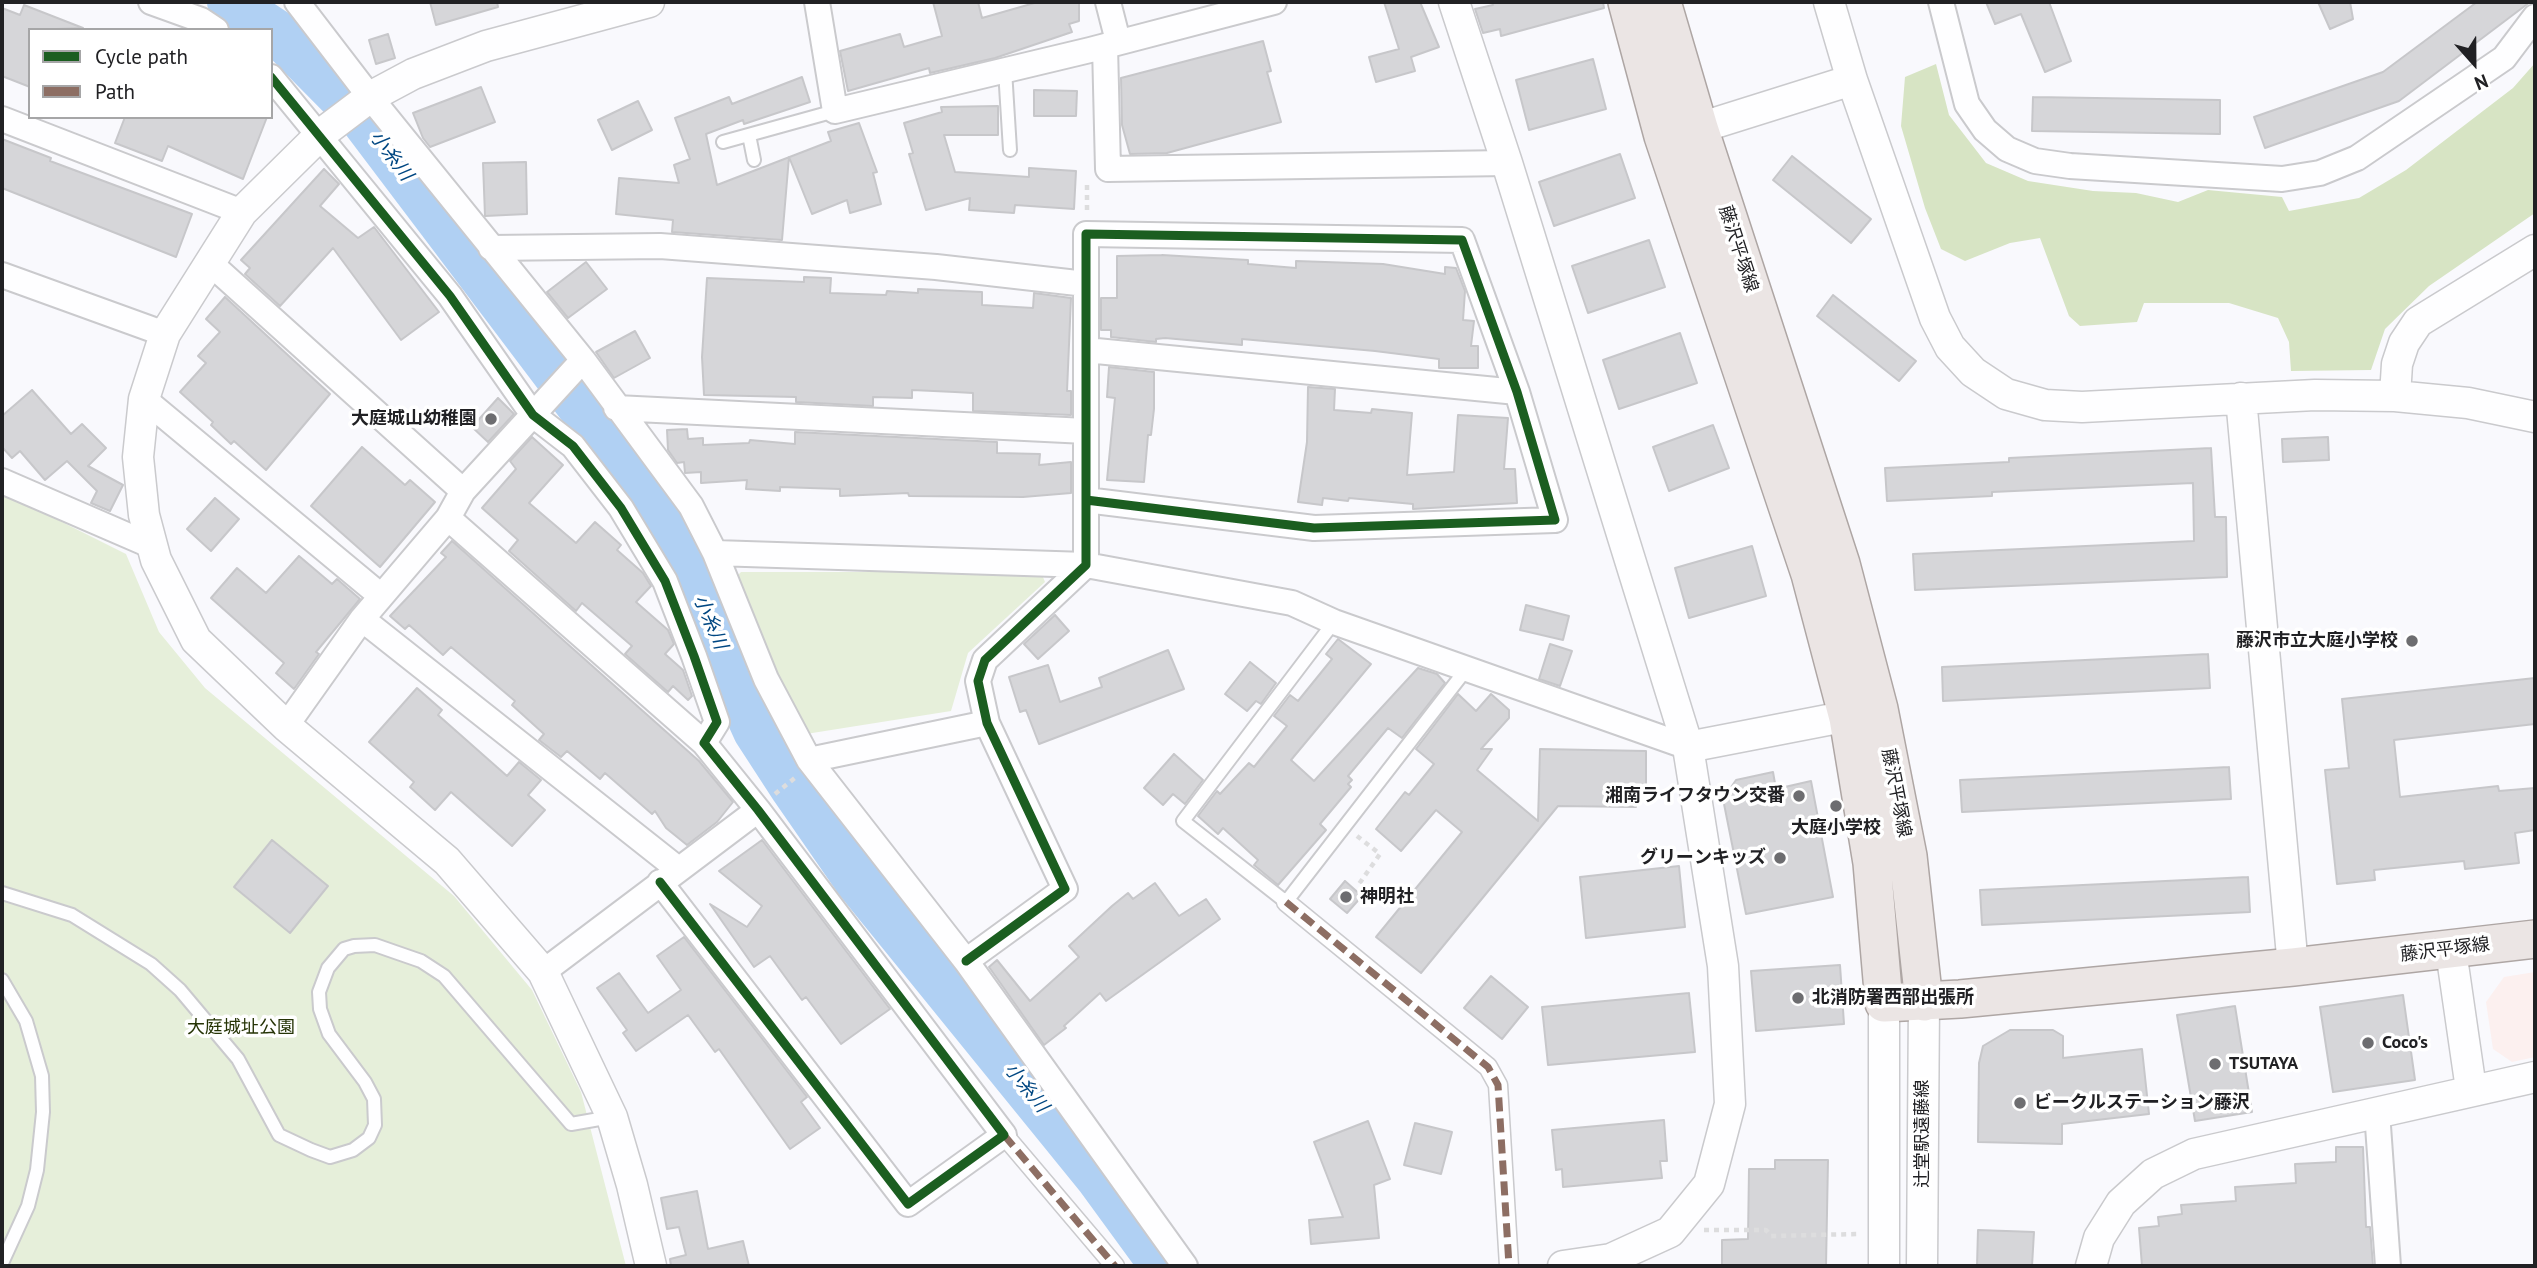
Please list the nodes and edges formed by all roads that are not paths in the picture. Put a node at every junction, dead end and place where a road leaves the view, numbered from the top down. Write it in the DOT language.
graph roads {
  1 [pos="151,2"];
  2 [pos="297,2"];
  3 [pos="649,2"];
  4 [pos="817,2"];
  5 [pos="1108,2"];
  6 [pos="1274,2"];
  7 [pos="1454,2"];
  8 [pos="1627,2"];
  9 [pos="1662,2"];
  10 [pos="1829,2"];
  11 [pos="1941,2"];
  12 [pos="2535,17"];
  13 [pos="213,28"];
  14 [pos="1112,43"];
  15 [pos="1005,70"];
  16 [pos="273,79"];
  17 [pos="1852,80"];
  18 [pos="366,101"];
  19 [pos="835,111"];
  20 [pos="2,119"];
  21 [pos="1699,128"];
  22 [pos="328,129"];
  23 [pos="749,135"];
  24 [pos="723,142"];
  25 [pos="1010,150"];
  26 [pos="754,160"];
  27 [pos="1507,163"];
  28 [pos="242,212"];
  29 [pos="491,248"];
  30 [pos="2535,250"];
  31 [pos="209,263"];
  32 [pos="2,275"];
  33 [pos="1086,284"];
  34 [pos="1718,299"];
  35 [pos="165,334"];
  36 [pos="1086,350"];
  37 [pos="579,366"];
  38 [pos="1517,392"];
  39 [pos="2395,396"];
  40 [pos="2241,398"];
  41 [pos="144,399"];
  42 [pos="542,407"];
  43 [pos="616,408"];
  44 [pos="2535,417"];
  45 [pos="1086,431"];
  46 [pos="2,481"];
  47 [pos="463,491"];
  48 [pos="1086,500"];
  49 [pos="448,518"];
  50 [pos="152,546"];
  51 [pos="715,553"];
  52 [pos="1086,565"];
  53 [pos="381,596"];
  54 [pos="362,619"];
  55 [pos="1334,622"];
  56 [pos="1468,667"];
  57 [pos="1863,714"];
  58 [pos="987,723"];
  59 [pos="286,726"];
  60 [pos="704,743"];
  61 [pos="1688,747"];
  62 [pos="804,767"];
  63 [pos="758,810"];
  64 [pos="669,875"];
  65 [pos="2,893"];
  66 [pos="1286,902"];
  67 [pos="2535,939"];
  68 [pos="2451,951"];
  69 [pos="966,961"];
  70 [pos="2293,967"];
  71 [pos="543,972"];
  72 [pos="2,980"];
  73 [pos="1924,1002"];
  74 [pos="1884,1003"];
  75 [pos="2535,1077"];
  76 [pos="2471,1089"];
  77 [pos="2377,1112"];
  78 [pos="612,1117"];
  79 [pos="1004,1135"];
  80 [pos="2,1263"];
  81 [pos="651,1266"];
  82 [pos="1115,1266"];
  83 [pos="1185,1266"];
  84 [pos="1509,1266"];
  85 [pos="1563,1266"];
  86 [pos="1885,1266"];
  87 [pos="1922,1266"];
  88 [pos="2091,1266"];
  89 [pos="2388,1266"];
  1 -- 13 [label="street"];
  2 -- 18 [label="street"];
  3 -- 18 [label="street"];
  4 -- 19 [label="street"];
  5 -- 14 [label="street"];
  6 -- 14 [label="street"];
  7 -- 27 [label="street"];
  8 -- 34 [label="main road, 藤沢平塚線"];
  9 -- 21 [label="main road, 藤沢平塚線"];
  10 -- 17 [label="street"];
  11 -- 12 [label="street"];
  14 -- 15 [label="street"];
  14 -- 27 [label="street"];
  15 -- 19 [label="street"];
  15 -- 25 [label="lane"];
  16 -- 22 [label="street"];
  17 -- 21 [label="street"];
  17 -- 40 [label="street"];
  18 -- 22 [label="street"];
  18 -- 29 [label="street"];
  19 -- 23 [label="lane"];
  20 -- 28 [label="street"];
  21 -- 34 [label="street"];
  21 -- 57 [label="main road, 藤沢平塚線"];
  22 -- 28 [label="street"];
  22 -- 42 [label="street"];
  23 -- 24 [label="lane"];
  23 -- 26 [label="lane"];
  27 -- 61 [label="street"];
  28 -- 31 [label="street"];
  29 -- 33 [label="street"];
  29 -- 37 [label="street"];
  30 -- 39 [label="street"];
  31 -- 35 [label="street"];
  31 -- 47 [label="street"];
  32 -- 35 [label="street"];
  33 -- 36 [label="street"];
  33 -- 38 [label="street"];
  34 -- 57 [label="main road, 藤沢平塚線"];
  35 -- 41 [label="street"];
  36 -- 38 [label="street"];
  36 -- 45 [label="street"];
  37 -- 42 [label="street"];
  37 -- 43 [label="street"];
  38 -- 48 [label="street"];
  39 -- 40 [label="street"];
  39 -- 44 [label="street"];
  40 -- 70 [label="street"];
  41 -- 50 [label="street"];
  41 -- 53 [label="street"];
  42 -- 47 [label="street"];
  42 -- 60 [label="street"];
  43 -- 45 [label="street"];
  43 -- 51 [label="street"];
  45 -- 48 [label="street"];
  46 -- 50 [label="street"];
  47 -- 49 [label="street"];
  48 -- 52 [label="street"];
  49 -- 53 [label="street"];
  49 -- 60 [label="street"];
  50 -- 59 [label="street"];
  51 -- 52 [label="street"];
  51 -- 62 [label="street"];
  52 -- 55 [label="street"];
  52 -- 58 [label="street"];
  53 -- 54 [label="street"];
  54 -- 59 [label="street"];
  54 -- 64 [label="street"];
  55 -- 56 [label="street"];
  55 -- 66 [label="lane"];
  56 -- 61 [label="street"];
  56 -- 66 [label="lane"];
  57 -- 61 [label="street"];
  57 -- 73 [label="main road, 藤沢平塚線"];
  57 -- 74 [label="main road, 藤沢平塚線"];
  58 -- 62 [label="street"];
  58 -- 69 [label="street"];
  59 -- 71 [label="street"];
  60 -- 63 [label="street"];
  61 -- 85 [label="street"];
  62 -- 69 [label="street"];
  63 -- 64 [label="street"];
  63 -- 79 [label="street"];
  64 -- 71 [label="street"];
  64 -- 79 [label="street"];
  65 -- 78 [label="lane"];
  66 -- 84 [label="street"];
  67 -- 68 [label="main road, 藤沢平塚線"];
  68 -- 70 [label="main road, 藤沢平塚線"];
  68 -- 76 [label="street"];
  69 -- 83 [label="street"];
  70 -- 73 [label="main road, 藤沢平塚線"];
  71 -- 78 [label="street"];
  72 -- 80 [label="lane"];
  73 -- 74 [label="main road"];
  73 -- 87 [label="street, 辻堂駅遠藤線"];
  74 -- 86 [label="street"];
  75 -- 76 [label="street"];
  76 -- 77 [label="street"];
  77 -- 88 [label="street"];
  77 -- 89 [label="street"];
  78 -- 81 [label="street"];
  79 -- 82 [label="street"];
}
